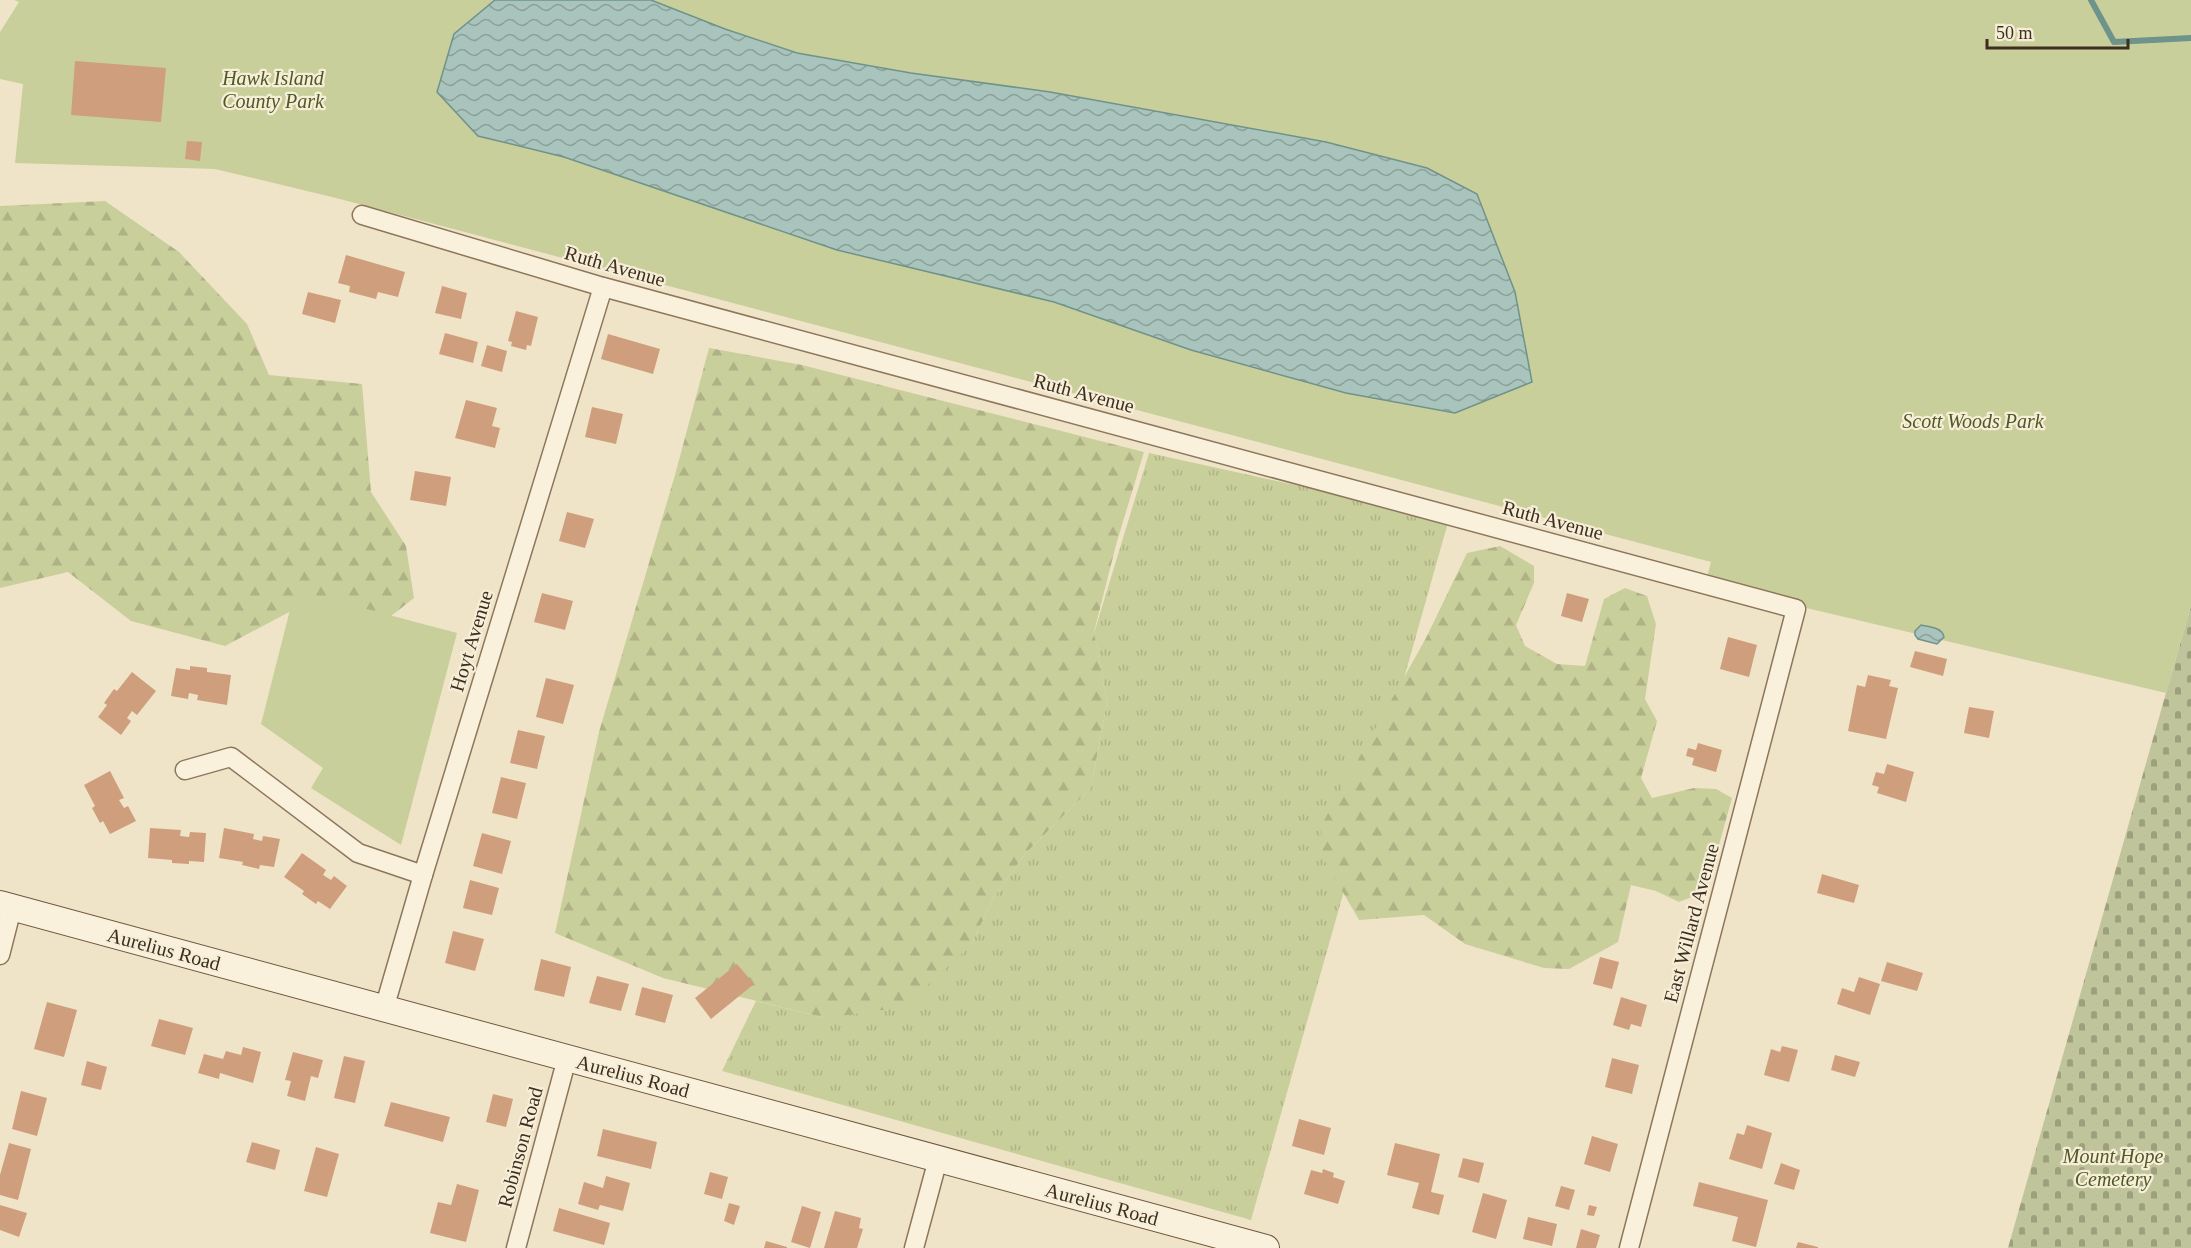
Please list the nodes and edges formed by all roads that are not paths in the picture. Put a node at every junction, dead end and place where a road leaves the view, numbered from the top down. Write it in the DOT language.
graph roads {
  1 [pos="362,215"];
  2 [pos="603,287"];
  3 [pos="1796,609"];
  4 [pos="185,770"];
  5 [pos="423,875"];
  6 [pos="6,906"];
  7 [pos="0,955"];
  8 [pos="384,1009"];
  9 [pos="567,1058"];
  10 [pos="938,1159"];
  11 [pos="516,1248"];
  12 [pos="914,1248"];
  13 [pos="1266,1248"];
  14 [pos="1629,1248"];
  1 -- 2 [label="street, Ruth Avenue"];
  2 -- 3 [label="street, Ruth Avenue"];
  2 -- 5 [label="street, Hoyt Avenue"];
  3 -- 14 [label="street, East Willard Avenue"];
  4 -- 5 [label="street"];
  5 -- 8 [label="street, Hoyt Avenue"];
  6 -- 7 [label="street"];
  6 -- 8 [label="street, Aurelius Road"];
  8 -- 9 [label="street, Aurelius Road"];
  9 -- 10 [label="street, Aurelius Road"];
  9 -- 11 [label="street, Robinson Road"];
  10 -- 12 [label="street"];
  10 -- 13 [label="street, Aurelius Road"];
}
